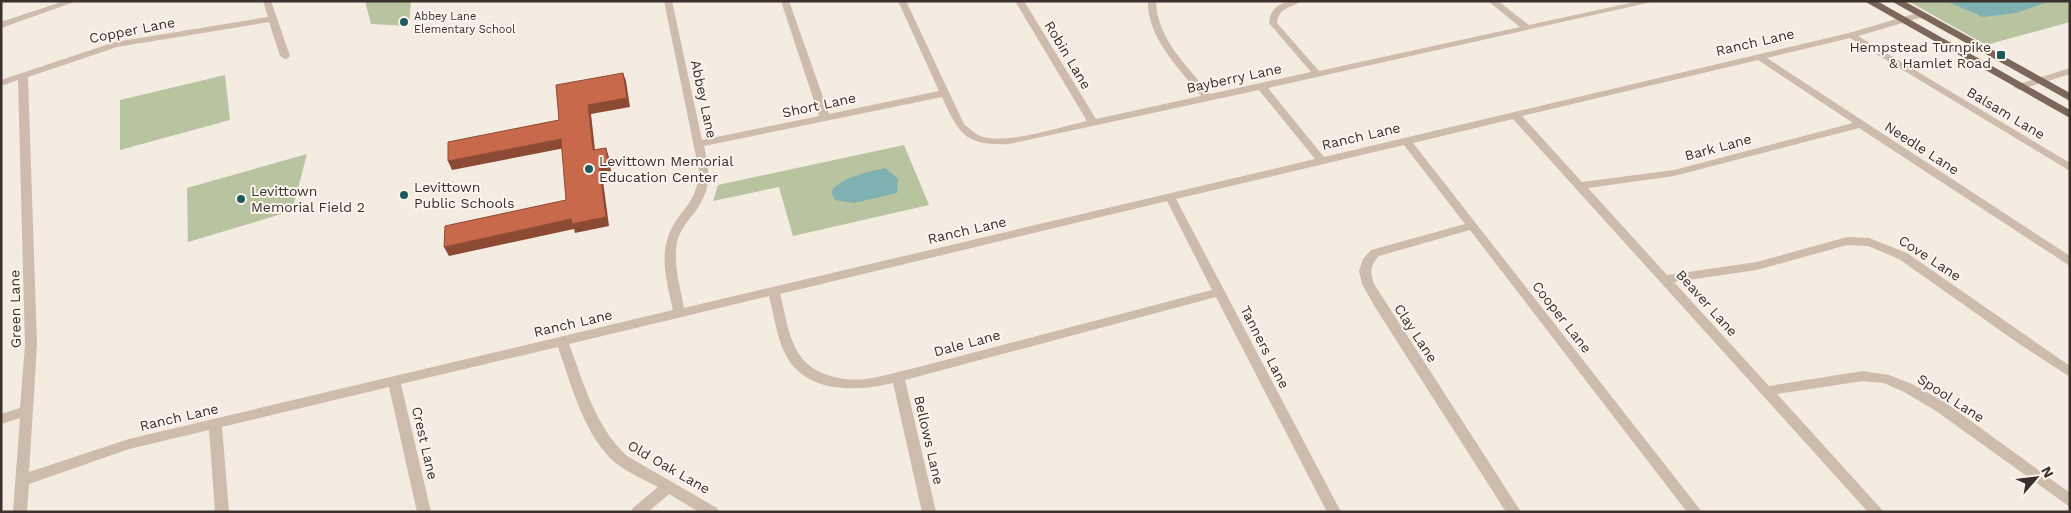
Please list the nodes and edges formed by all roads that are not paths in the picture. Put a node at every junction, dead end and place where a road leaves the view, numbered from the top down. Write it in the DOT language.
graph roads {
  1 [pos="73,1"];
  2 [pos="267,1"];
  3 [pos="668,1"];
  4 [pos="785,1"];
  5 [pos="902,1"];
  6 [pos="1019,1"];
  7 [pos="1152,1"];
  8 [pos="1298,1"];
  9 [pos="1492,1"];
  10 [pos="1612,1"];
  11 [pos="1652,1"];
  12 [pos="1869,1"];
  13 [pos="1896,1"];
  14 [pos="1622,8"];
  15 [pos="1920,15"];
  16 [pos="273,19"];
  17 [pos="1902,20"];
  18 [pos="1,25"];
  19 [pos="1527,28"];
  20 [pos="1850,35"];
  21 [pos="284,56"];
  22 [pos="1758,56"];
  23 [pos="2070,71"];
  24 [pos="1317,74"];
  25 [pos="23,75"];
  26 [pos="2039,80"];
  27 [pos="1,83"];
  28 [pos="1262,87"];
  29 [pos="2019,87"];
  30 [pos="946,93"];
  31 [pos="1208,98"];
  32 [pos="2070,98"];
  33 [pos="1515,114"];
  34 [pos="2070,115"];
  35 [pos="825,118"];
  36 [pos="1093,123"];
  37 [pos="1861,124"];
  38 [pos="1406,141"];
  39 [pos="698,144"];
  40 [pos="1321,160"];
  41 [pos="2070,168"];
  42 [pos="1580,186"];
  43 [pos="1170,197"];
  44 [pos="1472,226"];
  45 [pos="2070,262"];
  46 [pos="1665,279"];
  47 [pos="774,291"];
  48 [pos="1220,292"];
  49 [pos="679,313"];
  50 [pos="562,342"];
  51 [pos="2070,372"];
  52 [pos="898,376"];
  53 [pos="394,381"];
  54 [pos="1766,391"];
  55 [pos="27,411"];
  56 [pos="1,419"];
  57 [pos="216,424"];
  58 [pos="22,480"];
  59 [pos="668,487"];
  60 [pos="2070,501"];
  61 [pos="20,512"];
  62 [pos="222,512"];
  63 [pos="424,512"];
  64 [pos="638,512"];
  65 [pos="712,512"];
  66 [pos="929,512"];
  67 [pos="1334,512"];
  68 [pos="1514,512"];
  69 [pos="1695,512"];
  70 [pos="1877,512"];
  1 -- 18 [label="street"];
  2 -- 16 [label="street"];
  3 -- 39 [label="street, Abbey Lane"];
  4 -- 35 [label="street"];
  5 -- 30 [label="street, Bayberry Lane"];
  6 -- 36 [label="street, Robin Lane"];
  7 -- 31 [label="street"];
  8 -- 24 [label="street"];
  9 -- 19 [label="street"];
  10 -- 14 [label="street"];
  11 -- 14 [label="street, Bayberry Lane"];
  12 -- 17 [label="main road"];
  13 -- 15 [label="main road"];
  14 -- 19 [label="street, Bayberry Lane"];
  15 -- 17 [label="street, Ranch Lane"];
  15 -- 26 [label="main road"];
  16 -- 21 [label="street"];
  16 -- 25 [label="street, Copper Lane"];
  17 -- 20 [label="street, Ranch Lane"];
  17 -- 29 [label="main road"];
  19 -- 24 [label="street, Bayberry Lane"];
  20 -- 22 [label="street, Ranch Lane"];
  20 -- 41 [label="street, Balsam Lane"];
  22 -- 33 [label="street, Ranch Lane"];
  22 -- 37 [label="street, Needle Lane"];
  23 -- 26 [label="street"];
  24 -- 28 [label="street, Bayberry Lane"];
  25 -- 27 [label="street, Copper Lane"];
  25 -- 55 [label="street, Green Lane"];
  26 -- 29 [label="street"];
  26 -- 32 [label="main road"];
  28 -- 31 [label="street, Bayberry Lane"];
  28 -- 40 [label="street"];
  29 -- 34 [label="main road"];
  30 -- 35 [label="street, Short Lane"];
  30 -- 36 [label="street, Bayberry Lane"];
  31 -- 36 [label="street, Bayberry Lane"];
  33 -- 38 [label="street, Ranch Lane"];
  33 -- 42 [label="street, Beaver Lane"];
  35 -- 39 [label="street, Short Lane"];
  37 -- 42 [label="street, Bark Lane"];
  37 -- 45 [label="street, Needle Lane"];
  38 -- 40 [label="street, Ranch Lane"];
  38 -- 44 [label="street, Cooper Lane"];
  39 -- 49 [label="street, Abbey Lane"];
  40 -- 43 [label="street, Ranch Lane"];
  42 -- 46 [label="street, Beaver Lane"];
  43 -- 47 [label="street, Ranch Lane"];
  43 -- 48 [label="street, Tanners Lane"];
  44 -- 68 [label="street, Clay Lane"];
  44 -- 69 [label="street, Cooper Lane"];
  46 -- 51 [label="street, Cove Lane"];
  46 -- 54 [label="street, Beaver Lane"];
  47 -- 49 [label="street, Ranch Lane"];
  47 -- 52 [label="street, Dale Lane"];
  48 -- 52 [label="street, Dale Lane"];
  48 -- 67 [label="street, Tanners Lane"];
  49 -- 50 [label="street, Ranch Lane"];
  50 -- 53 [label="street, Ranch Lane"];
  50 -- 59 [label="street, Old Oak Lane"];
  52 -- 66 [label="street, Bellows Lane"];
  53 -- 57 [label="street, Ranch Lane"];
  53 -- 63 [label="street, Crest Lane"];
  54 -- 60 [label="street, Spool Lane"];
  54 -- 70 [label="street, Beaver Lane"];
  55 -- 56 [label="street"];
  55 -- 58 [label="street, Green Lane"];
  57 -- 58 [label="street, Ranch Lane"];
  57 -- 62 [label="street"];
  58 -- 61 [label="street, Green Lane"];
  59 -- 64 [label="street"];
  59 -- 65 [label="street, Old Oak Lane"];
}
